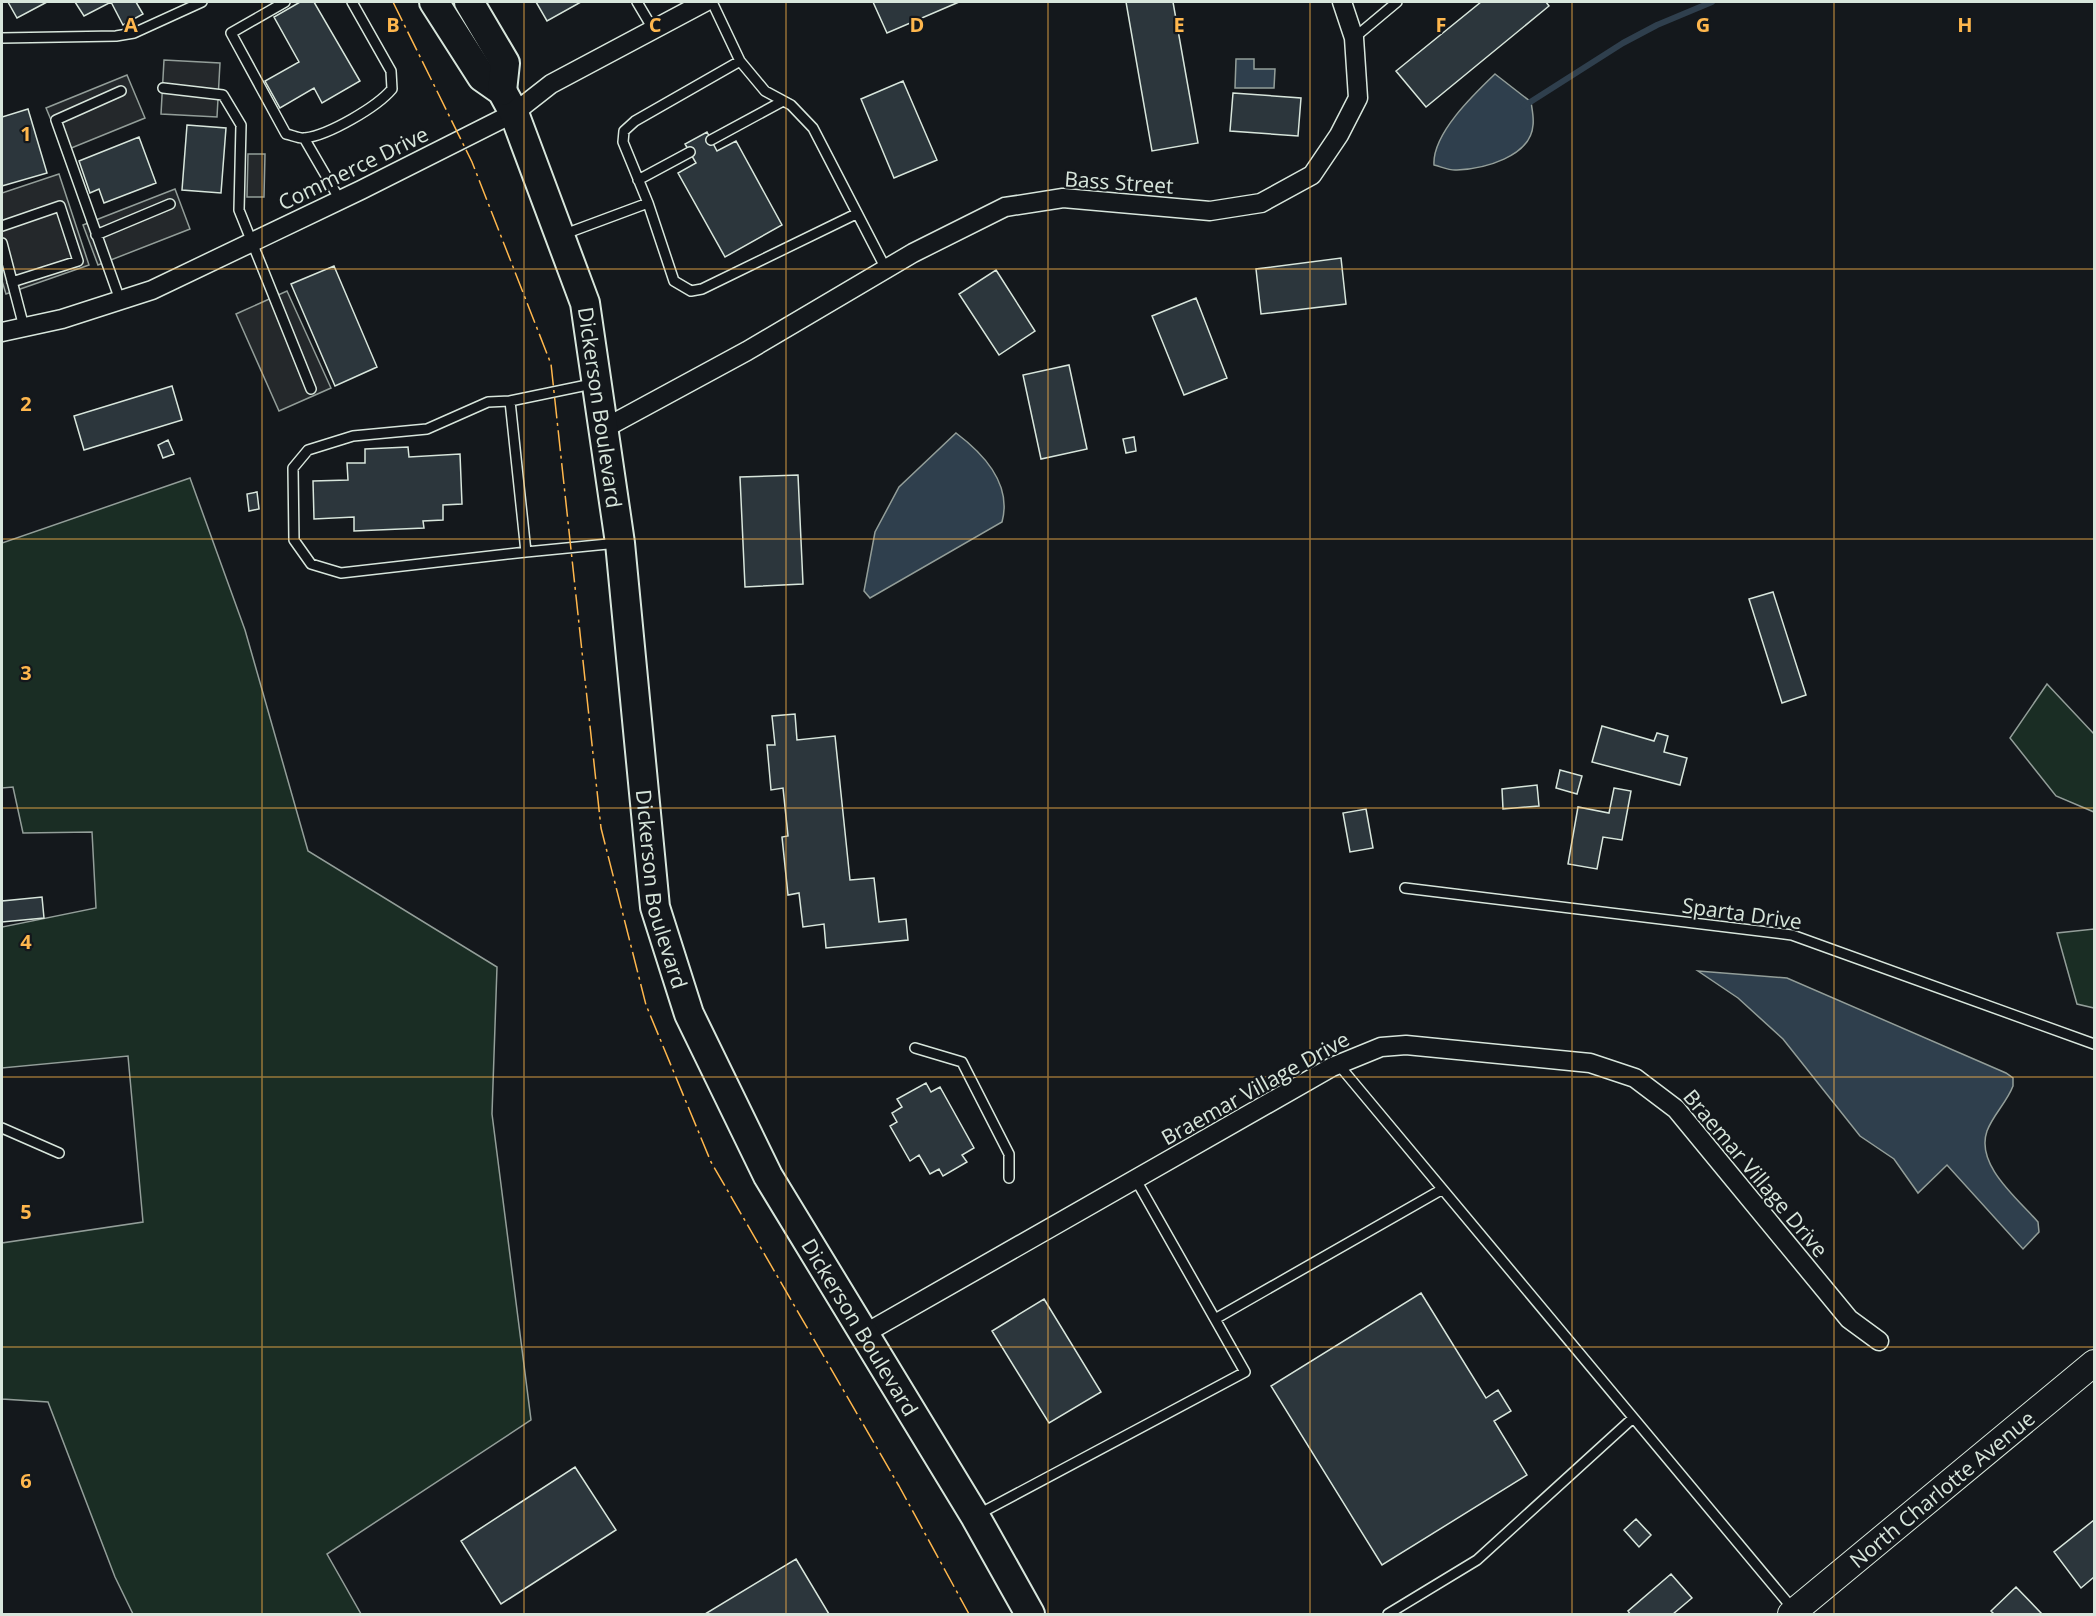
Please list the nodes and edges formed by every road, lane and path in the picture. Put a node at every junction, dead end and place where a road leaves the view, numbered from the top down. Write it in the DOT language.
graph roads {
  1 [pos="202,2"];
  2 [pos="285,2"];
  3 [pos="352,2"];
  4 [pos="434,2"];
  5 [pos="469,2"];
  6 [pos="637,2"];
  7 [pos="705,2"];
  8 [pos="712,2"];
  9 [pos="1342,2"];
  10 [pos="1397,2"];
  11 [pos="653,29"];
  12 [pos="2,38"];
  13 [pos="1354,38"];
  14 [pos="740,61"];
  15 [pos="163,88"];
  16 [pos="121,91"];
  17 [pos="783,101"];
  18 [pos="508,102"];
  19 [pos="304,138"];
  20 [pos="711,140"];
  21 [pos="690,153"];
  22 [pos="638,180"];
  23 [pos="340,200"];
  24 [pos="648,203"];
  25 [pos="170,204"];
  26 [pos="856,214"];
  27 [pos="2,226"];
  28 [pos="96,235"];
  29 [pos="560,236"];
  30 [pos="252,242"];
  31 [pos="2,243"];
  32 [pos="886,269"];
  33 [pos="12,282"];
  34 [pos="120,300"];
  35 [pos="24,327"];
  36 [pos="2,332"];
  37 [pos="598,383"];
  38 [pos="312,388"];
  39 [pos="510,401"];
  40 [pos="605,428"];
  41 [pos="620,543"];
  42 [pos="526,552"];
  43 [pos="1405,888"];
  44 [pos="2094,1044"];
  45 [pos="915,1048"];
  46 [pos="1338,1065"];
  47 [pos="2,1128"];
  48 [pos="59,1153"];
  49 [pos="1009,1178"];
  50 [pos="1136,1180"];
  51 [pos="1441,1190"];
  52 [pos="1215,1319"];
  53 [pos="864,1334"];
  54 [pos="1879,1341"];
  55 [pos="2094,1364"];
  56 [pos="1633,1418"];
  57 [pos="975,1516"];
  58 [pos="1793,1613"];
  59 [pos="1030,1614"];
  60 [pos="1388,1614"];
  1 -- 12 [label="lane"];
  2 -- 19 [label="lane"];
  3 -- 19 [label="lane"];
  4 -- 18 [label="main road"];
  5 -- 18 [label="main road, Dickerson Boulevard"];
  6 -- 11 [label="lane"];
  7 -- 11 [label="street, Commerce Drive"];
  8 -- 14 [label="lane"];
  9 -- 13 [label="street, Bass Street"];
  10 -- 13 [label="lane"];
  11 -- 18 [label="street, Commerce Drive"];
  13 -- 32 [label="street, Bass Street"];
  14 -- 17 [label="lane"];
  14 -- 22 [label="lane"];
  15 -- 30 [label="lane"];
  16 -- 28 [label="lane"];
  17 -- 20 [label="lane"];
  17 -- 26 [label="lane"];
  18 -- 23 [label="street, Commerce Drive"];
  18 -- 29 [label="main road, Dickerson Boulevard"];
  19 -- 23 [label="lane"];
  21 -- 22 [label="lane"];
  22 -- 24 [label="lane"];
  23 -- 30 [label="street, Commerce Drive"];
  24 -- 26 [label="lane"];
  24 -- 29 [label="lane"];
  25 -- 28 [label="lane"];
  26 -- 32 [label="lane"];
  27 -- 33 [label="lane"];
  28 -- 34 [label="lane"];
  29 -- 37 [label="main road, Dickerson Boulevard"];
  30 -- 34 [label="street, Commerce Drive"];
  30 -- 38 [label="lane"];
  31 -- 33 [label="lane"];
  32 -- 40 [label="street, Bass Street"];
  33 -- 35 [label="lane"];
  34 -- 35 [label="street, Commerce Drive"];
  35 -- 36 [label="street, Commerce Drive"];
  37 -- 39 [label="lane"];
  37 -- 40 [label="main road, Dickerson Boulevard"];
  39 -- 42 [label="lane"];
  39 -- 42 [label="lane"];
  40 -- 41 [label="main road, Dickerson Boulevard"];
  41 -- 42 [label="lane"];
  41 -- 53 [label="main road, Dickerson Boulevard"];
  43 -- 44 [label="lane, Sparta Drive"];
  45 -- 49 [label="lane"];
  46 -- 50 [label="street, Braemar Village Drive"];
  46 -- 51 [label="lane"];
  46 -- 54 [label="street, Braemar Village Drive"];
  47 -- 48 [label="lane"];
  50 -- 52 [label="lane"];
  50 -- 53 [label="street, Braemar Village Drive"];
  51 -- 52 [label="lane"];
  51 -- 56 [label="lane"];
  52 -- 57 [label="lane"];
  53 -- 57 [label="main road, Dickerson Boulevard"];
  55 -- 58 [label="main road, North Charlotte Avenue"];
  56 -- 58 [label="lane"];
  56 -- 60 [label="lane"];
  57 -- 59 [label="main road, Dickerson Boulevard"];
}
